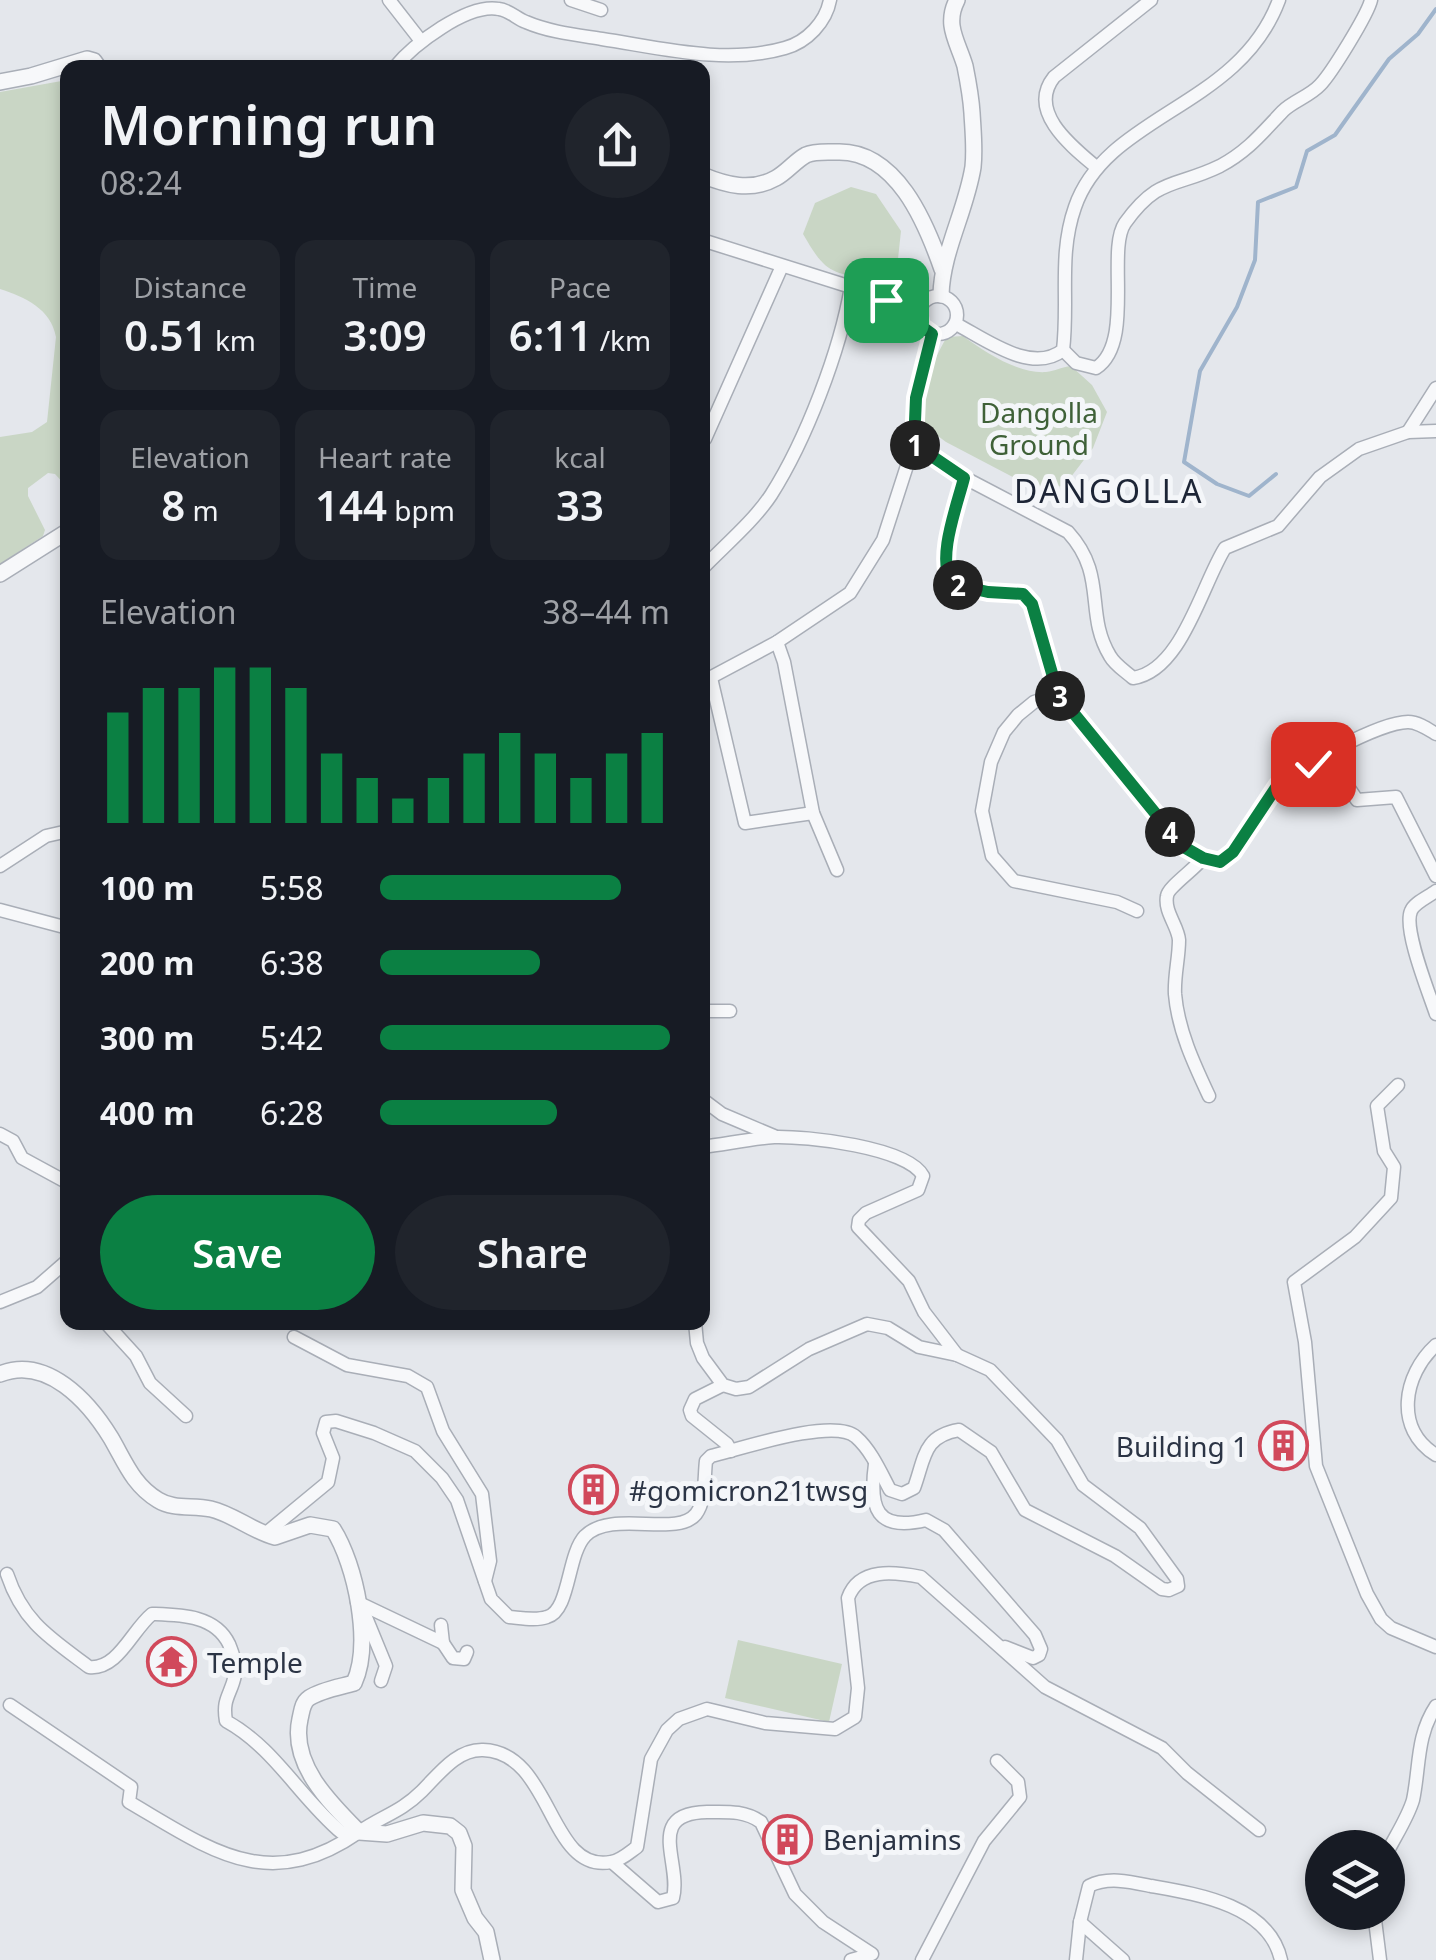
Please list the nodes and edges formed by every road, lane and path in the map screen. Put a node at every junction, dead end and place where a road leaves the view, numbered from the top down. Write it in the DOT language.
graph roads {
  1 [pos="389,0"];
  2 [pos="571,0"];
  3 [pos="830,0"];
  4 [pos="1151,0"];
  5 [pos="1262,0"];
  6 [pos="1371,0"];
  7 [pos="498,4"];
  8 [pos="950,4"];
  9 [pos="1276,7"];
  10 [pos="601,10"];
  11 [pos="421,41"];
  12 [pos="402,60"];
  13 [pos="60,66"];
  14 [pos="0,82"];
  15 [pos="1096,166"];
  16 [pos="710,178"];
  17 [pos="710,243"];
  18 [pos="782,266"];
  19 [pos="942,269"];
  20 [pos="851,287"];
  21 [pos="941,295"];
  22 [pos="918,312"];
  23 [pos="956,324"];
  24 [pos="932,334"];
  25 [pos="1063,350"];
  26 [pos="1436,388"];
  27 [pos="710,427"];
  28 [pos="1436,430"];
  29 [pos="1408,432"];
  30 [pos="914,444"];
  31 [pos="964,478"];
  32 [pos="60,536"];
  33 [pos="710,561"];
  34 [pos="0,574"];
  35 [pos="777,642"];
  36 [pos="710,678"];
  37 [pos="710,691"];
  38 [pos="1058,694"];
  39 [pos="1436,734"];
  40 [pos="1327,756"];
  41 [pos="813,813"];
  42 [pos="60,833"];
  43 [pos="1203,858"];
  44 [pos="0,866"];
  45 [pos="837,870"];
  46 [pos="1436,876"];
  47 [pos="1436,891"];
  48 [pos="0,910"];
  49 [pos="1137,911"];
  50 [pos="60,926"];
  51 [pos="710,1011"];
  52 [pos="730,1011"];
  53 [pos="1436,1014"];
  54 [pos="1398,1084"];
  55 [pos="1210,1096"];
  56 [pos="710,1105"];
  57 [pos="0,1134"];
  58 [pos="777,1137"];
  59 [pos="710,1146"];
  60 [pos="60,1179"];
  61 [pos="60,1267"];
  62 [pos="0,1302"];
  63 [pos="112,1330"];
  64 [pos="696,1330"];
  65 [pos="294,1338"];
  66 [pos="1436,1346"];
  67 [pos="957,1355"];
  68 [pos="6,1372"];
  69 [pos="723,1385"];
  70 [pos="186,1416"];
  71 [pos="731,1452"];
  72 [pos="1436,1455"];
  73 [pos="875,1463"];
  74 [pos="265,1534"];
  75 [pos="7,1574"];
  76 [pos="484,1582"];
  77 [pos="359,1602"];
  78 [pos="441,1625"];
  79 [pos="989,1640"];
  80 [pos="443,1643"];
  81 [pos="1436,1647"];
  82 [pos="467,1652"];
  83 [pos="381,1681"];
  84 [pos="10,1705"];
  85 [pos="1436,1706"];
  86 [pos="998,1761"];
  87 [pos="1259,1830"];
  88 [pos="1398,1830"];
  89 [pos="359,1832"];
  90 [pos="613,1862"];
  91 [pos="1080,1922"];
  92 [pos="1376,1930"];
  93 [pos="878,1957"];
  94 [pos="492,1960"];
  95 [pos="851,1960"];
  96 [pos="922,1960"];
  97 [pos="1076,1960"];
  98 [pos="1123,1960"];
  99 [pos="1282,1960"];
  100 [pos="1380,1960"];
  1 -- 11 [label="street"];
  2 -- 10 [label="street"];
  3 -- 7 [label="street"];
  4 -- 15 [label="street"];
  5 -- 9 [label="street"];
  6 -- 25 [label="street"];
  7 -- 11 [label="street"];
  8 -- 19 [label="street"];
  9 -- 15 [label="street"];
  11 -- 12 [label="street"];
  13 -- 14 [label="street"];
  15 -- 25 [label="street"];
  16 -- 19 [label="street"];
  17 -- 18 [label="street"];
  18 -- 20 [label="street"];
  18 -- 27 [label="street"];
  19 -- 21 [label="street"];
  20 -- 22 [label="street"];
  20 -- 33 [label="street"];
  21 -- 22 [label="street"];
  21 -- 23 [label="street"];
  22 -- 24 [label="street"];
  23 -- 24 [label="street"];
  23 -- 25 [label="street"];
  24 -- 30 [label="street"];
  26 -- 29 [label="street"];
  28 -- 29 [label="street"];
  29 -- 31 [label="street"];
  30 -- 31 [label="street"];
  30 -- 35 [label="street"];
  31 -- 38 [label="street"];
  32 -- 34 [label="street"];
  35 -- 36 [label="street"];
  35 -- 41 [label="street"];
  37 -- 41 [label="street"];
  38 -- 43 [label="street"];
  38 -- 49 [label="street"];
  39 -- 40 [label="street"];
  40 -- 43 [label="street"];
  40 -- 46 [label="street"];
  41 -- 45 [label="street"];
  42 -- 44 [label="street"];
  43 -- 55 [label="street"];
  47 -- 53 [label="street"];
  48 -- 50 [label="street"];
  51 -- 52 [label="street"];
  54 -- 81 [label="street"];
  56 -- 58 [label="street"];
  57 -- 60 [label="street"];
  58 -- 59 [label="street"];
  58 -- 67 [label="street"];
  61 -- 62 [label="street"];
  63 -- 70 [label="street"];
  64 -- 69 [label="street"];
  65 -- 76 [label="street"];
  66 -- 72 [label="street"];
  67 -- 69 [label="street"];
  67 -- 73 [label="street"];
  68 -- 74 [label="street"];
  69 -- 71 [label="street"];
  71 -- 73 [label="street"];
  71 -- 76 [label="street"];
  73 -- 79 [label="street"];
  74 -- 76 [label="street"];
  74 -- 77 [label="street"];
  75 -- 89 [label="street"];
  77 -- 80 [label="street"];
  77 -- 83 [label="street"];
  77 -- 89 [label="street"];
  78 -- 80 [label="street"];
  79 -- 87 [label="street"];
  79 -- 90 [label="street"];
  80 -- 82 [label="street"];
  84 -- 89 [label="street"];
  85 -- 88 [label="street"];
  86 -- 96 [label="street"];
  89 -- 90 [label="street"];
  89 -- 94 [label="street"];
  90 -- 93 [label="street"];
  91 -- 97 [label="street"];
  91 -- 98 [label="street"];
  91 -- 99 [label="street"];
  92 -- 100 [label="street"];
  93 -- 95 [label="street"];
}
